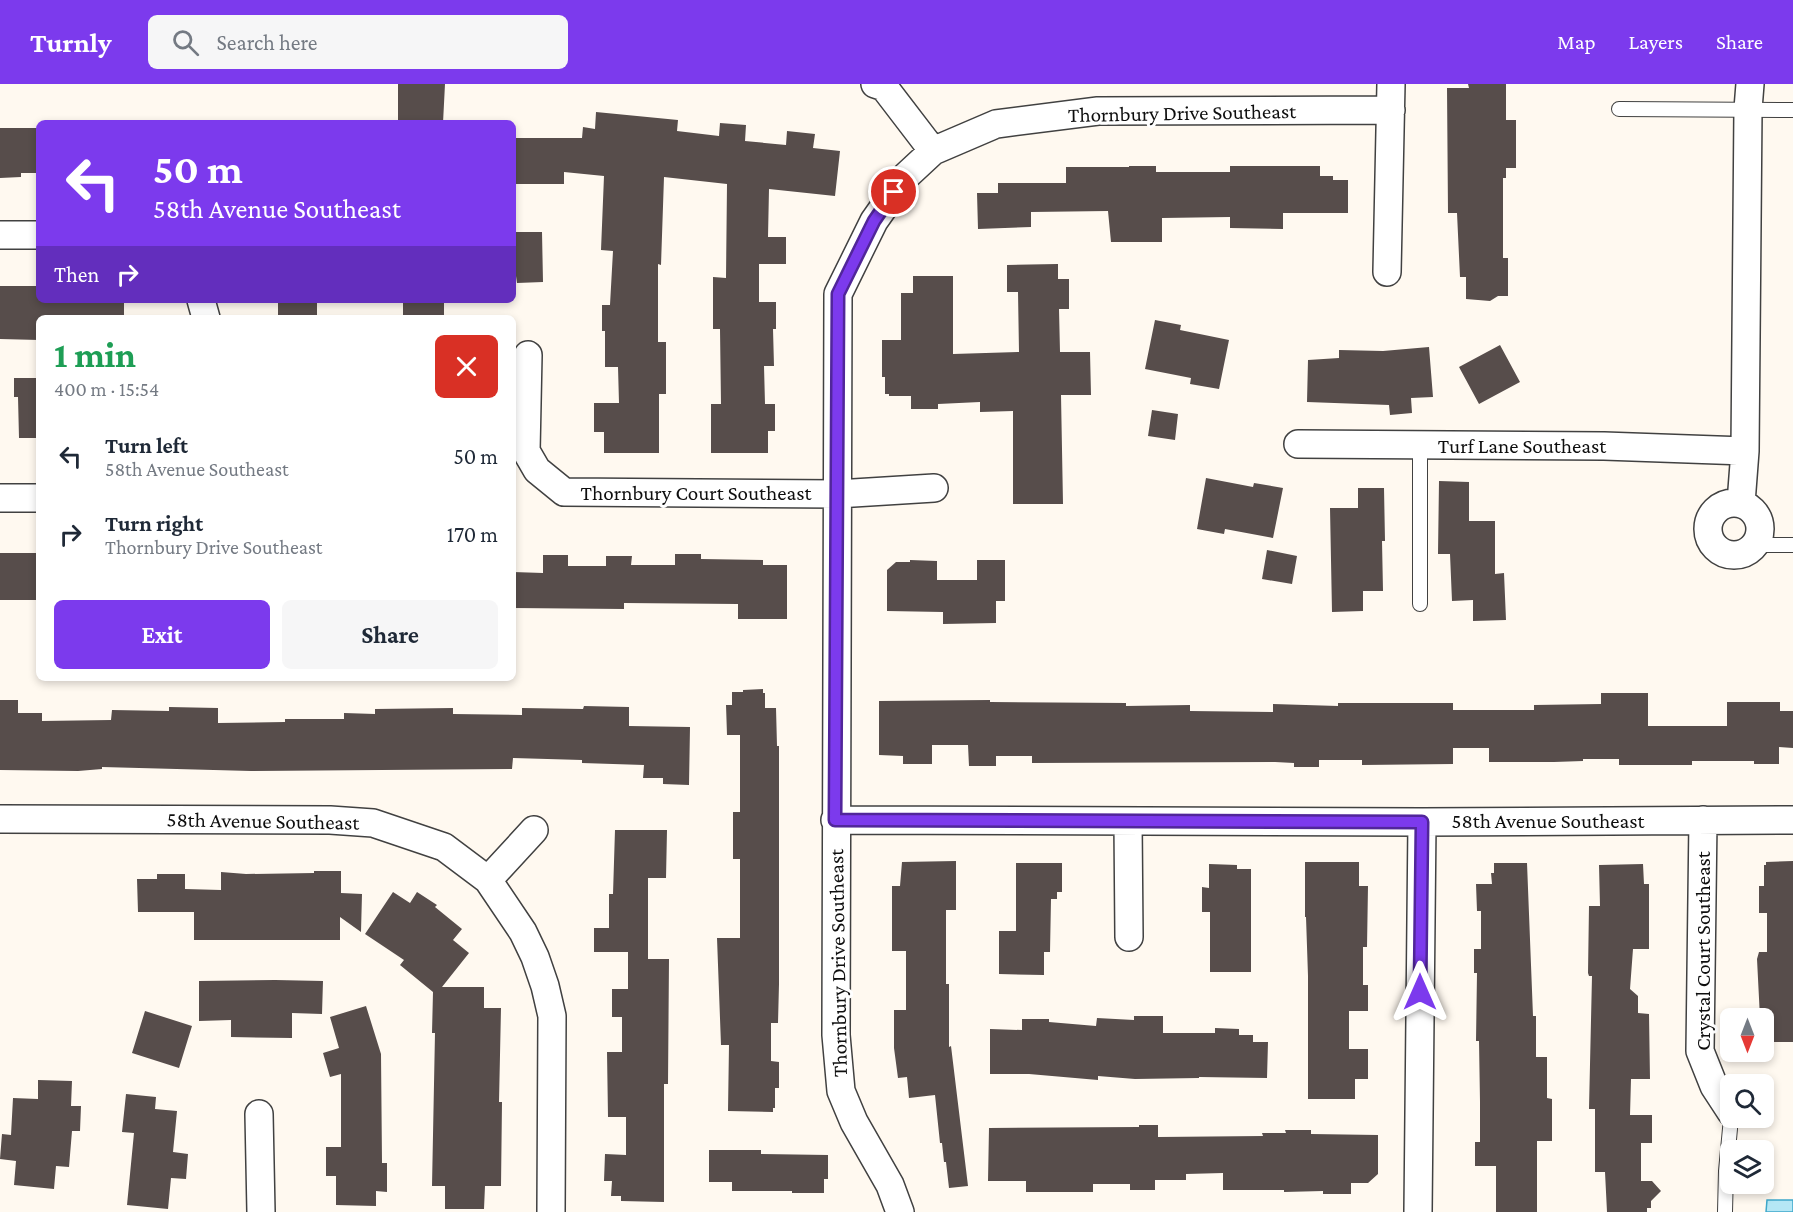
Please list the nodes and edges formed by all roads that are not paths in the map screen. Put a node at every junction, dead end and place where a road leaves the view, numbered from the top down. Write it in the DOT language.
graph roads {
  1 [pos="875,84"];
  2 [pos="1391,97"];
  3 [pos="1749,97"];
  4 [pos="1619,109"];
  5 [pos="1793,110"];
  6 [pos="933,151"];
  7 [pos="0,235"];
  8 [pos="36,235"];
  9 [pos="1388,272"];
  10 [pos="528,355"];
  11 [pos="1298,444"];
  12 [pos="1420,445"];
  13 [pos="1745,451"];
  14 [pos="934,488"];
  15 [pos="837,494"];
  16 [pos="0,498"];
  17 [pos="36,498"];
  18 [pos="1741,503"];
  19 [pos="1755,545"];
  20 [pos="1793,545"];
  21 [pos="1420,604"];
  22 [pos="0,819"];
  23 [pos="835,820"];
  24 [pos="1703,820"];
  25 [pos="1793,820"];
  26 [pos="1128,822"];
  27 [pos="1422,822"];
  28 [pos="534,830"];
  29 [pos="488,880"];
  30 [pos="1129,937"];
  31 [pos="1720,1095"];
  32 [pos="259,1114"];
  33 [pos="1730,1128"];
  34 [pos="261,1212"];
  35 [pos="551,1212"];
  36 [pos="900,1212"];
  37 [pos="1418,1212"];
  38 [pos="1725,1212"];
  1 -- 6 [label="street"];
  2 -- 6 [label="street, Thornbury Drive Southeast"];
  2 -- 9 [label="street"];
  3 -- 4 [label="lane"];
  3 -- 5 [label="lane"];
  3 -- 13 [label="street"];
  6 -- 15 [label="street, Thornbury Drive Southeast"];
  7 -- 8 [label="street"];
  10 -- 15 [label="street, Thornbury Court Southeast"];
  11 -- 12 [label="street, Turf Lane Southeast"];
  12 -- 13 [label="street, Turf Lane Southeast"];
  12 -- 21 [label="lane"];
  13 -- 18 [label="street"];
  14 -- 15 [label="street, Thornbury Court Southeast"];
  15 -- 23 [label="street, Thornbury Drive Southeast"];
  16 -- 17 [label="street"];
  18 -- 19 [label="street"];
  18 -- 19 [label="street"];
  19 -- 20 [label="lane"];
  22 -- 29 [label="street, 58th Avenue Southeast"];
  23 -- 26 [label="street, 58th Avenue Southeast"];
  23 -- 36 [label="street, Thornbury Drive Southeast"];
  24 -- 25 [label="street, 58th Avenue Southeast"];
  24 -- 27 [label="street, 58th Avenue Southeast"];
  24 -- 31 [label="street, Crystal Court Southeast"];
  26 -- 27 [label="street, 58th Avenue Southeast"];
  26 -- 30 [label="street"];
  27 -- 37 [label="street"];
  28 -- 29 [label="street"];
  29 -- 35 [label="street, 58th Avenue Southeast"];
  32 -- 34 [label="street"];
  33 -- 38 [label="lane"];
}
